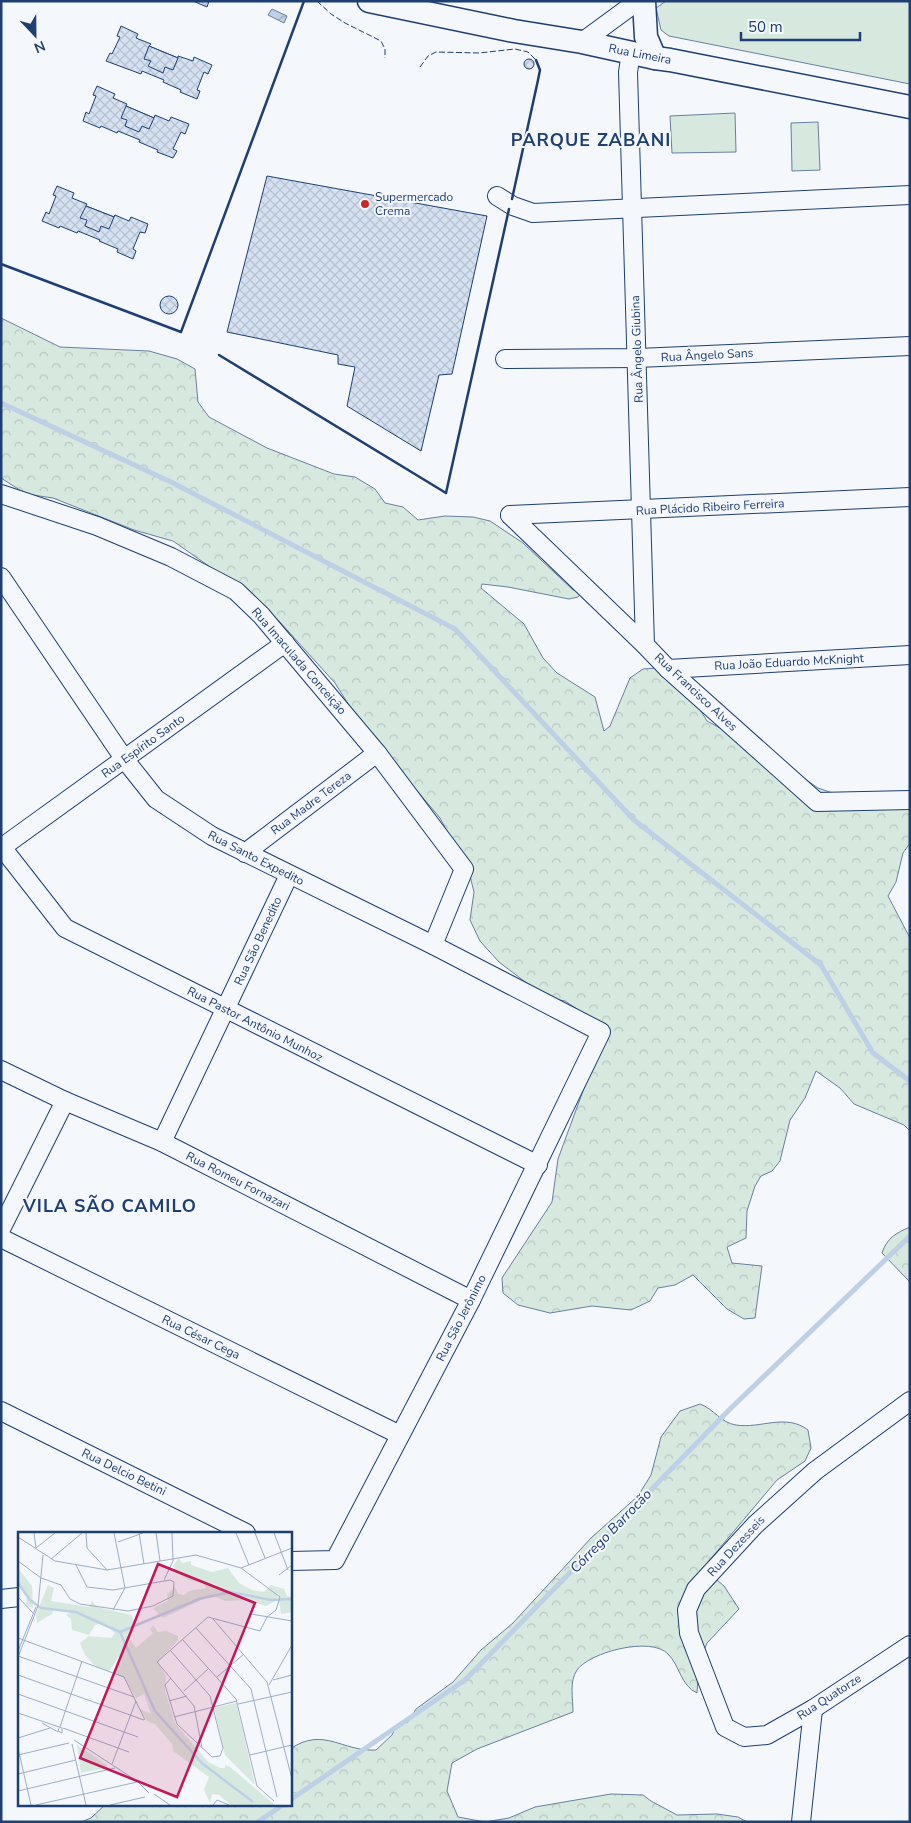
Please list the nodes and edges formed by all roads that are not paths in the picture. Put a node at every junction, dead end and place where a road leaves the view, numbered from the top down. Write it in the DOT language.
graph roads {
  1 [pos="369,1"];
  2 [pos="432,1"];
  3 [pos="638,1"];
  4 [pos="644,1"];
  5 [pos="449,18"];
  6 [pos="582,42"];
  7 [pos="630,53"];
  8 [pos="655,58"];
  9 [pos="910,107"];
  10 [pos="497,196"];
  11 [pos="910,196"];
  12 [pos="632,209"];
  13 [pos="910,346"];
  14 [pos="638,358"];
  15 [pos="504,359"];
  16 [pos="1,494"];
  17 [pos="910,497"];
  18 [pos="642,510"];
  19 [pos="510,515"];
  20 [pos="1,577"];
  21 [pos="285,643"];
  22 [pos="646,645"];
  23 [pos="910,655"];
  24 [pos="668,669"];
  25 [pos="377,753"];
  26 [pos="126,760"];
  27 [pos="910,800"];
  28 [pos="2,847"];
  29 [pos="245,852"];
  30 [pos="289,875"];
  31 [pos="433,945"];
  32 [pos="226,1009"];
  33 [pos="601,1032"];
  34 [pos="1,1070"];
  35 [pos="65,1101"];
  36 [pos="162,1142"];
  37 [pos="538,1165"];
  38 [pos="1,1229"];
  39 [pos="1,1238"];
  40 [pos="471,1300"];
  41 [pos="910,1401"];
  42 [pos="1,1411"];
  43 [pos="400,1435"];
  44 [pos="244,1532"];
  45 [pos="293,1558"];
  46 [pos="18,1597"];
  47 [pos="1,1599"];
  48 [pos="910,1645"];
  49 [pos="813,1709"];
  50 [pos="744,1737"];
  51 [pos="801,1822"];
  1 -- 5 [label="main road, Rua Limeira"];
  2 -- 5 [label="street"];
  3 -- 6 [label="street"];
  4 -- 8 [label="main road"];
  5 -- 6 [label="main road, Rua Limeira"];
  6 -- 7 [label="main road, Rua Limeira"];
  7 -- 8 [label="main road, Rua Limeira"];
  7 -- 12 [label="street, Rua Ângelo Giubina"];
  8 -- 9 [label="main road, Rua Limeira"];
  10 -- 12 [label="street"];
  11 -- 12 [label="street"];
  12 -- 14 [label="street, Rua Ângelo Giubina"];
  13 -- 14 [label="street, Rua Ângelo Sans"];
  14 -- 15 [label="street, Rua Ângelo Sans"];
  14 -- 18 [label="street, Rua Ângelo Giubina"];
  16 -- 21 [label="street, Rua Imaculada Conceição"];
  17 -- 18 [label="street, Rua Plácido Ribeiro Ferreira"];
  18 -- 19 [label="street, Rua Plácido Ribeiro Ferreira"];
  18 -- 22 [label="street, Rua Ângelo Giubina"];
  19 -- 22 [label="street, Rua Francisco Alves"];
  20 -- 26 [label="street, Rua Santo Expedito"];
  21 -- 25 [label="street, Rua Imaculada Conceição"];
  21 -- 26 [label="street, Rua Espírito Santo"];
  22 -- 24 [label="street, Rua Francisco Alves"];
  23 -- 24 [label="street, Rua João Eduardo McKnight"];
  24 -- 27 [label="street, Rua Francisco Alves"];
  25 -- 29 [label="street, Rua Madre Tereza"];
  25 -- 31 [label="street, Rua Imaculada Conceição"];
  26 -- 28 [label="street, Rua Espírito Santo"];
  26 -- 29 [label="street, Rua Santo Expedito"];
  28 -- 32 [label="street, Rua Pastor Antônio Munhoz"];
  29 -- 30 [label="street, Rua Santo Expedito"];
  30 -- 31 [label="street, Rua Santo Expedito"];
  30 -- 32 [label="street, Rua São Benedito"];
  31 -- 33 [label="street, Rua Santo Expedito"];
  32 -- 36 [label="street, Rua São Benedito"];
  32 -- 37 [label="street, Rua Pastor Antônio Munhoz"];
  33 -- 37 [label="street, Rua São Jerônimo"];
  34 -- 35 [label="street, Rua Romeu Fornazari"];
  35 -- 36 [label="street, Rua Romeu Fornazari"];
  35 -- 38 [label="street"];
  36 -- 40 [label="street, Rua Romeu Fornazari"];
  37 -- 40 [label="street, Rua São Jerônimo"];
  39 -- 43 [label="street, Rua César Cega"];
  40 -- 43 [label="street, Rua São Jerônimo"];
  41 -- 50 [label="street, Rua Dezesseis"];
  42 -- 44 [label="street, Rua Delcio Betini"];
  43 -- 45 [label="street, Rua São Jerônimo"];
  46 -- 47 [label="street"];
  48 -- 49 [label="street, Rua Quatorze"];
  49 -- 50 [label="street, Rua Quatorze"];
  49 -- 51 [label="street"];
}
